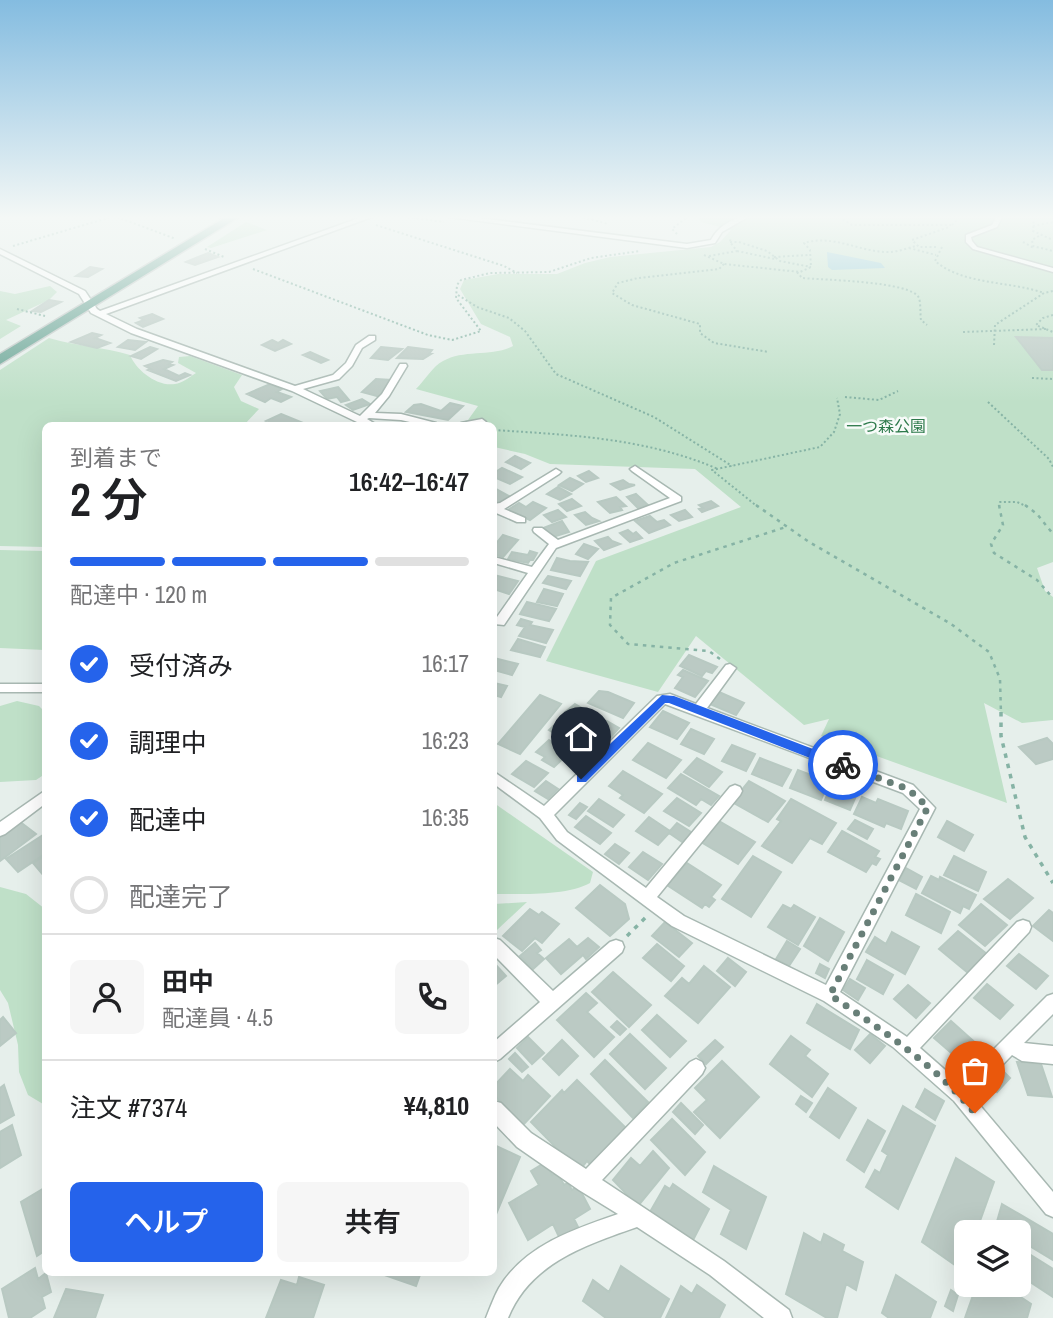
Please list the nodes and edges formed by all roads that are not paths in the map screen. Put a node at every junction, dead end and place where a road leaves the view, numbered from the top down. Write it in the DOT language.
graph roads {
  1 [pos="54,279"];
  2 [pos="131,279"];
  3 [pos="136,279"];
  4 [pos="189,279"];
  5 [pos="91,306"];
  6 [pos="372,338"];
  7 [pos="0,348"];
  8 [pos="0,360"];
  9 [pos="403,366"];
  10 [pos="295,389"];
  11 [pos="365,418"];
  12 [pos="370,422"];
  13 [pos="421,422"];
  14 [pos="635,469"];
  15 [pos="556,472"];
  16 [pos="497,507"];
  17 [pos="497,508"];
  18 [pos="521,520"];
  19 [pos="538,530"];
  20 [pos="556,544"];
  21 [pos="497,560"];
  22 [pos="534,571"];
  23 [pos="497,623"];
  24 [pos="730,668"];
  25 [pos="0,688"];
  26 [pos="42,688"];
  27 [pos="698,710"];
  28 [pos="497,780"];
  29 [pos="735,792"];
  30 [pos="42,798"];
  31 [pos="545,814"];
  32 [pos="0,830"];
  33 [pos="652,902"];
  34 [pos="1023,927"];
  35 [pos="616,947"];
  36 [pos="497,948"];
  37 [pos="830,995"];
  38 [pos="552,1002"];
  39 [pos="1053,1002"];
  40 [pos="1013,1045"];
  41 [pos="907,1049"];
  42 [pos="497,1050"];
  43 [pos="1053,1055"];
  44 [pos="696,1068"];
  45 [pos="960,1095"];
  46 [pos="497,1113"];
  47 [pos="586,1184"];
  48 [pos="1052,1205"];
  49 [pos="637,1217"];
  50 [pos="497,1318"];
  51 [pos="782,1318"];
  1 -- 5 [label="street"];
  2 -- 5 [label="main road"];
  3 -- 5 [label="main road"];
  4 -- 5 [label="street"];
  5 -- 7 [label="main road"];
  5 -- 8 [label="main road"];
  5 -- 10 [label="street"];
  6 -- 10 [label="street"];
  9 -- 11 [label="street"];
  10 -- 11 [label="street"];
  11 -- 12 [label="street"];
  11 -- 13 [label="street"];
  14 -- 20 [label="street"];
  15 -- 16 [label="street"];
  17 -- 18 [label="street"];
  19 -- 20 [label="street"];
  20 -- 22 [label="street"];
  21 -- 22 [label="street"];
  22 -- 23 [label="street"];
  24 -- 27 [label="street"];
  25 -- 26 [label="street"];
  27 -- 31 [label="street"];
  27 -- 37 [label="street"];
  28 -- 31 [label="street"];
  29 -- 33 [label="street"];
  30 -- 32 [label="street"];
  31 -- 33 [label="street"];
  33 -- 37 [label="street"];
  34 -- 41 [label="street"];
  35 -- 38 [label="street"];
  36 -- 38 [label="street"];
  37 -- 41 [label="street"];
  38 -- 42 [label="street"];
  39 -- 40 [label="street"];
  40 -- 43 [label="street"];
  40 -- 45 [label="street"];
  41 -- 45 [label="street"];
  44 -- 47 [label="street"];
  45 -- 48 [label="street"];
  46 -- 47 [label="street"];
  47 -- 49 [label="street"];
  49 -- 50 [label="street"];
  49 -- 51 [label="street"];
}
